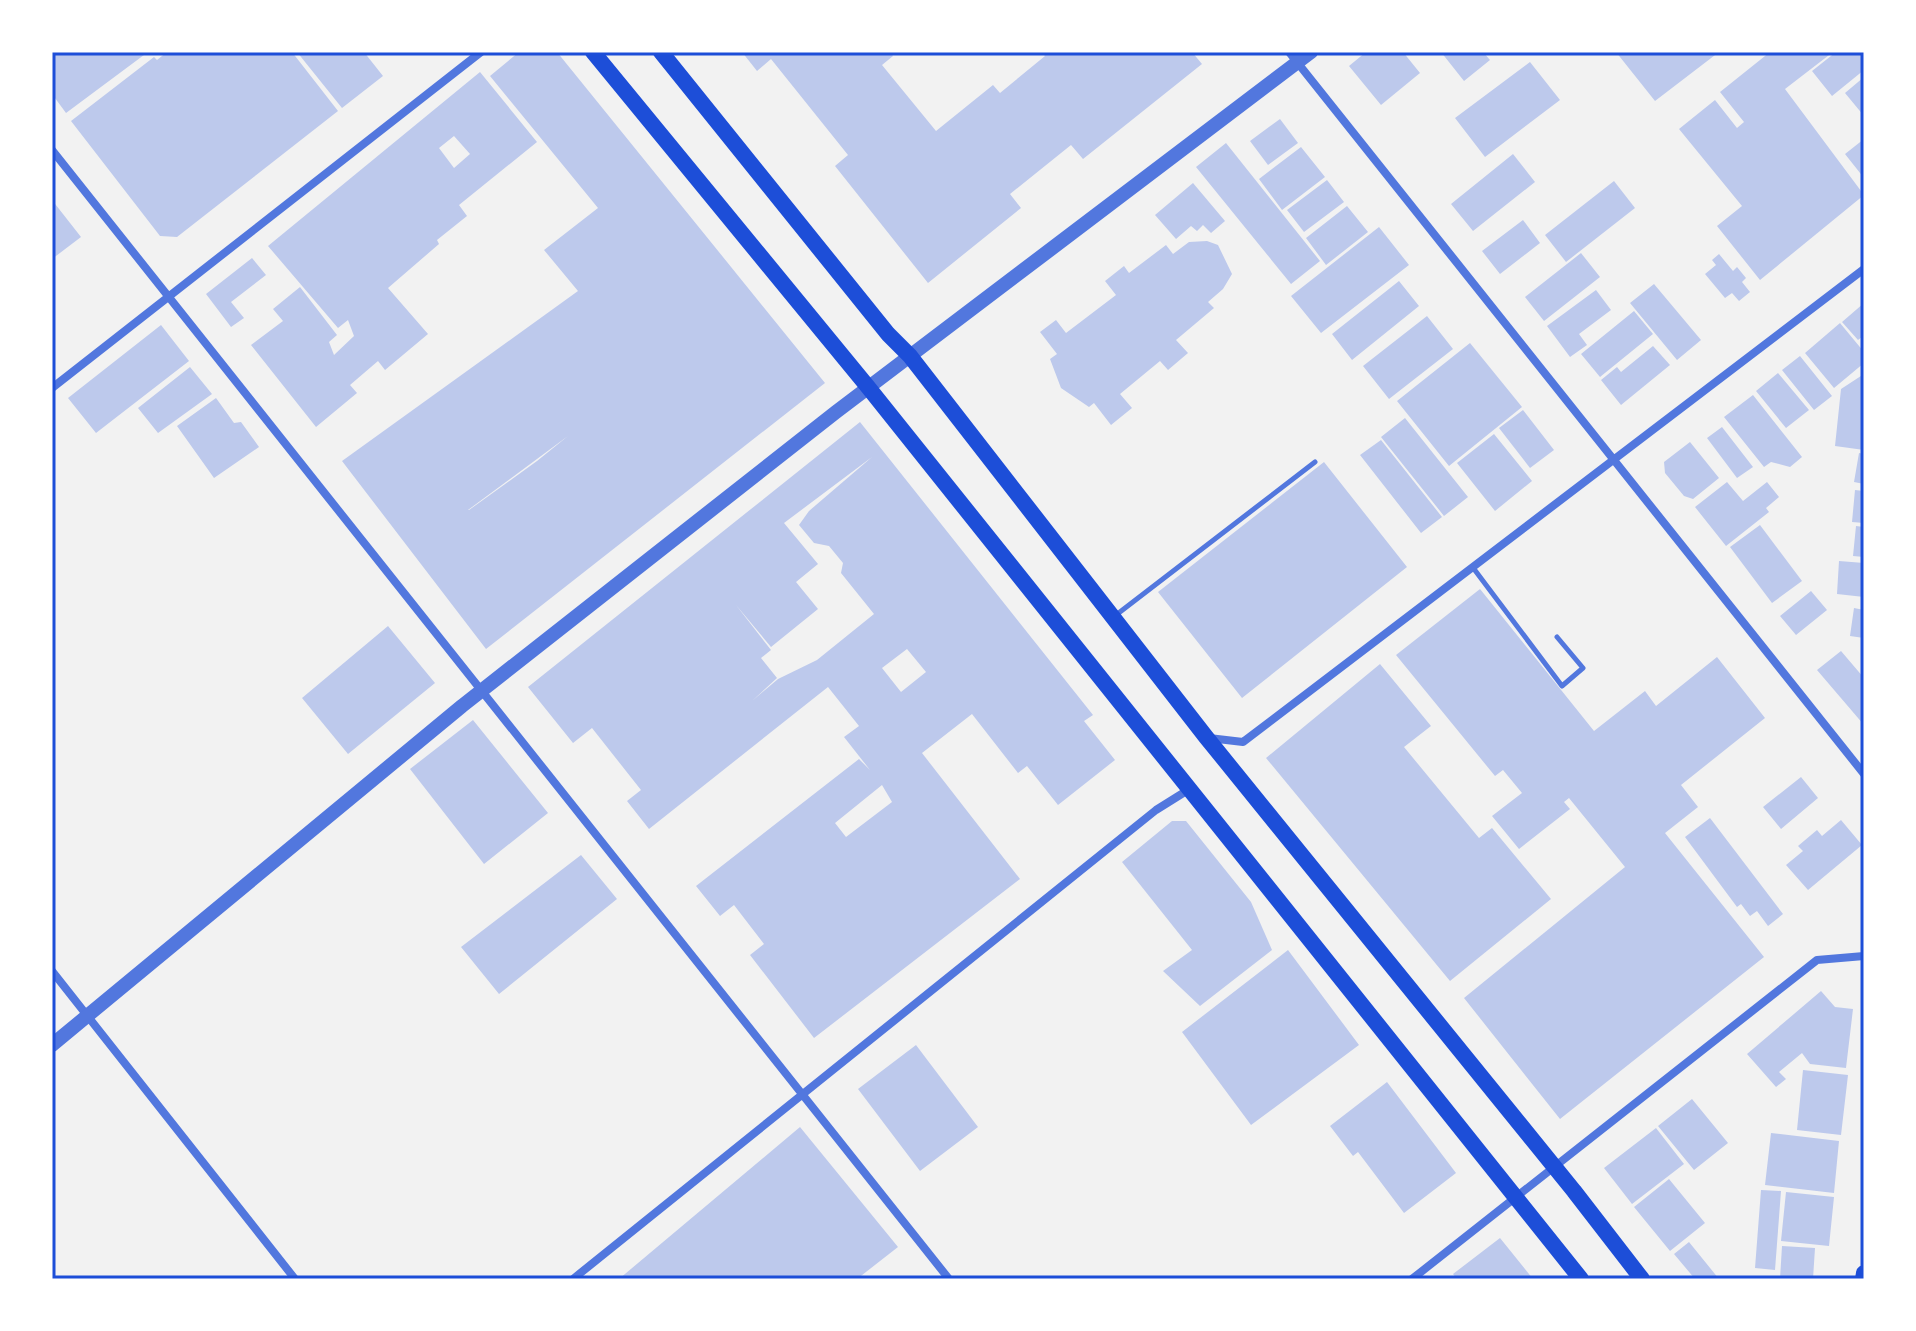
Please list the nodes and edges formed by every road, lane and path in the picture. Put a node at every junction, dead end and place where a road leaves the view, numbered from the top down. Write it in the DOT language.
graph roads {
  1 [pos="481,52"];
  2 [pos="593,52"];
  3 [pos="661,52"];
  4 [pos="1311,52"];
  5 [pos="1293,58"];
  6 [pos="52,150"];
  7 [pos="1864,269"];
  8 [pos="170,296"];
  9 [pos="910,356"];
  10 [pos="868,387"];
  11 [pos="52,388"];
  12 [pos="1613,460"];
  13 [pos="1315,462"];
  14 [pos="1474,569"];
  15 [pos="1113,618"];
  16 [pos="1557,637"];
  17 [pos="481,692"];
  18 [pos="1206,737"];
  19 [pos="1864,774"];
  20 [pos="1188,790"];
  21 [pos="1864,956"];
  22 [pos="52,971"];
  23 [pos="88,1016"];
  24 [pos="52,1045"];
  25 [pos="803,1095"];
  26 [pos="1554,1168"];
  27 [pos="1515,1197"];
  28 [pos="295,1279"];
  29 [pos="573,1279"];
  30 [pos="949,1279"];
  31 [pos="1412,1279"];
  32 [pos="1581,1279"];
  33 [pos="1642,1279"];
  1 -- 8 [label="street"];
  2 -- 10 [label="main road"];
  3 -- 9 [label="main road"];
  4 -- 5 [label="street"];
  5 -- 9 [label="street"];
  5 -- 12 [label="street"];
  6 -- 8 [label="street"];
  7 -- 12 [label="street"];
  8 -- 11 [label="street"];
  8 -- 17 [label="street"];
  9 -- 10 [label="street"];
  9 -- 15 [label="main road"];
  10 -- 17 [label="street"];
  10 -- 20 [label="main road"];
  12 -- 14 [label="street"];
  12 -- 19 [label="street"];
  13 -- 15 [label="lane"];
  14 -- 16 [label="lane"];
  14 -- 18 [label="street"];
  15 -- 18 [label="main road"];
  17 -- 23 [label="street"];
  17 -- 25 [label="street"];
  18 -- 26 [label="main road"];
  20 -- 25 [label="street"];
  20 -- 27 [label="main road"];
  21 -- 26 [label="street"];
  22 -- 23 [label="street"];
  23 -- 24 [label="street"];
  23 -- 28 [label="street"];
  25 -- 29 [label="street"];
  25 -- 30 [label="street"];
  26 -- 27 [label="street"];
  26 -- 33 [label="main road"];
  27 -- 31 [label="street"];
  27 -- 32 [label="main road"];
}
